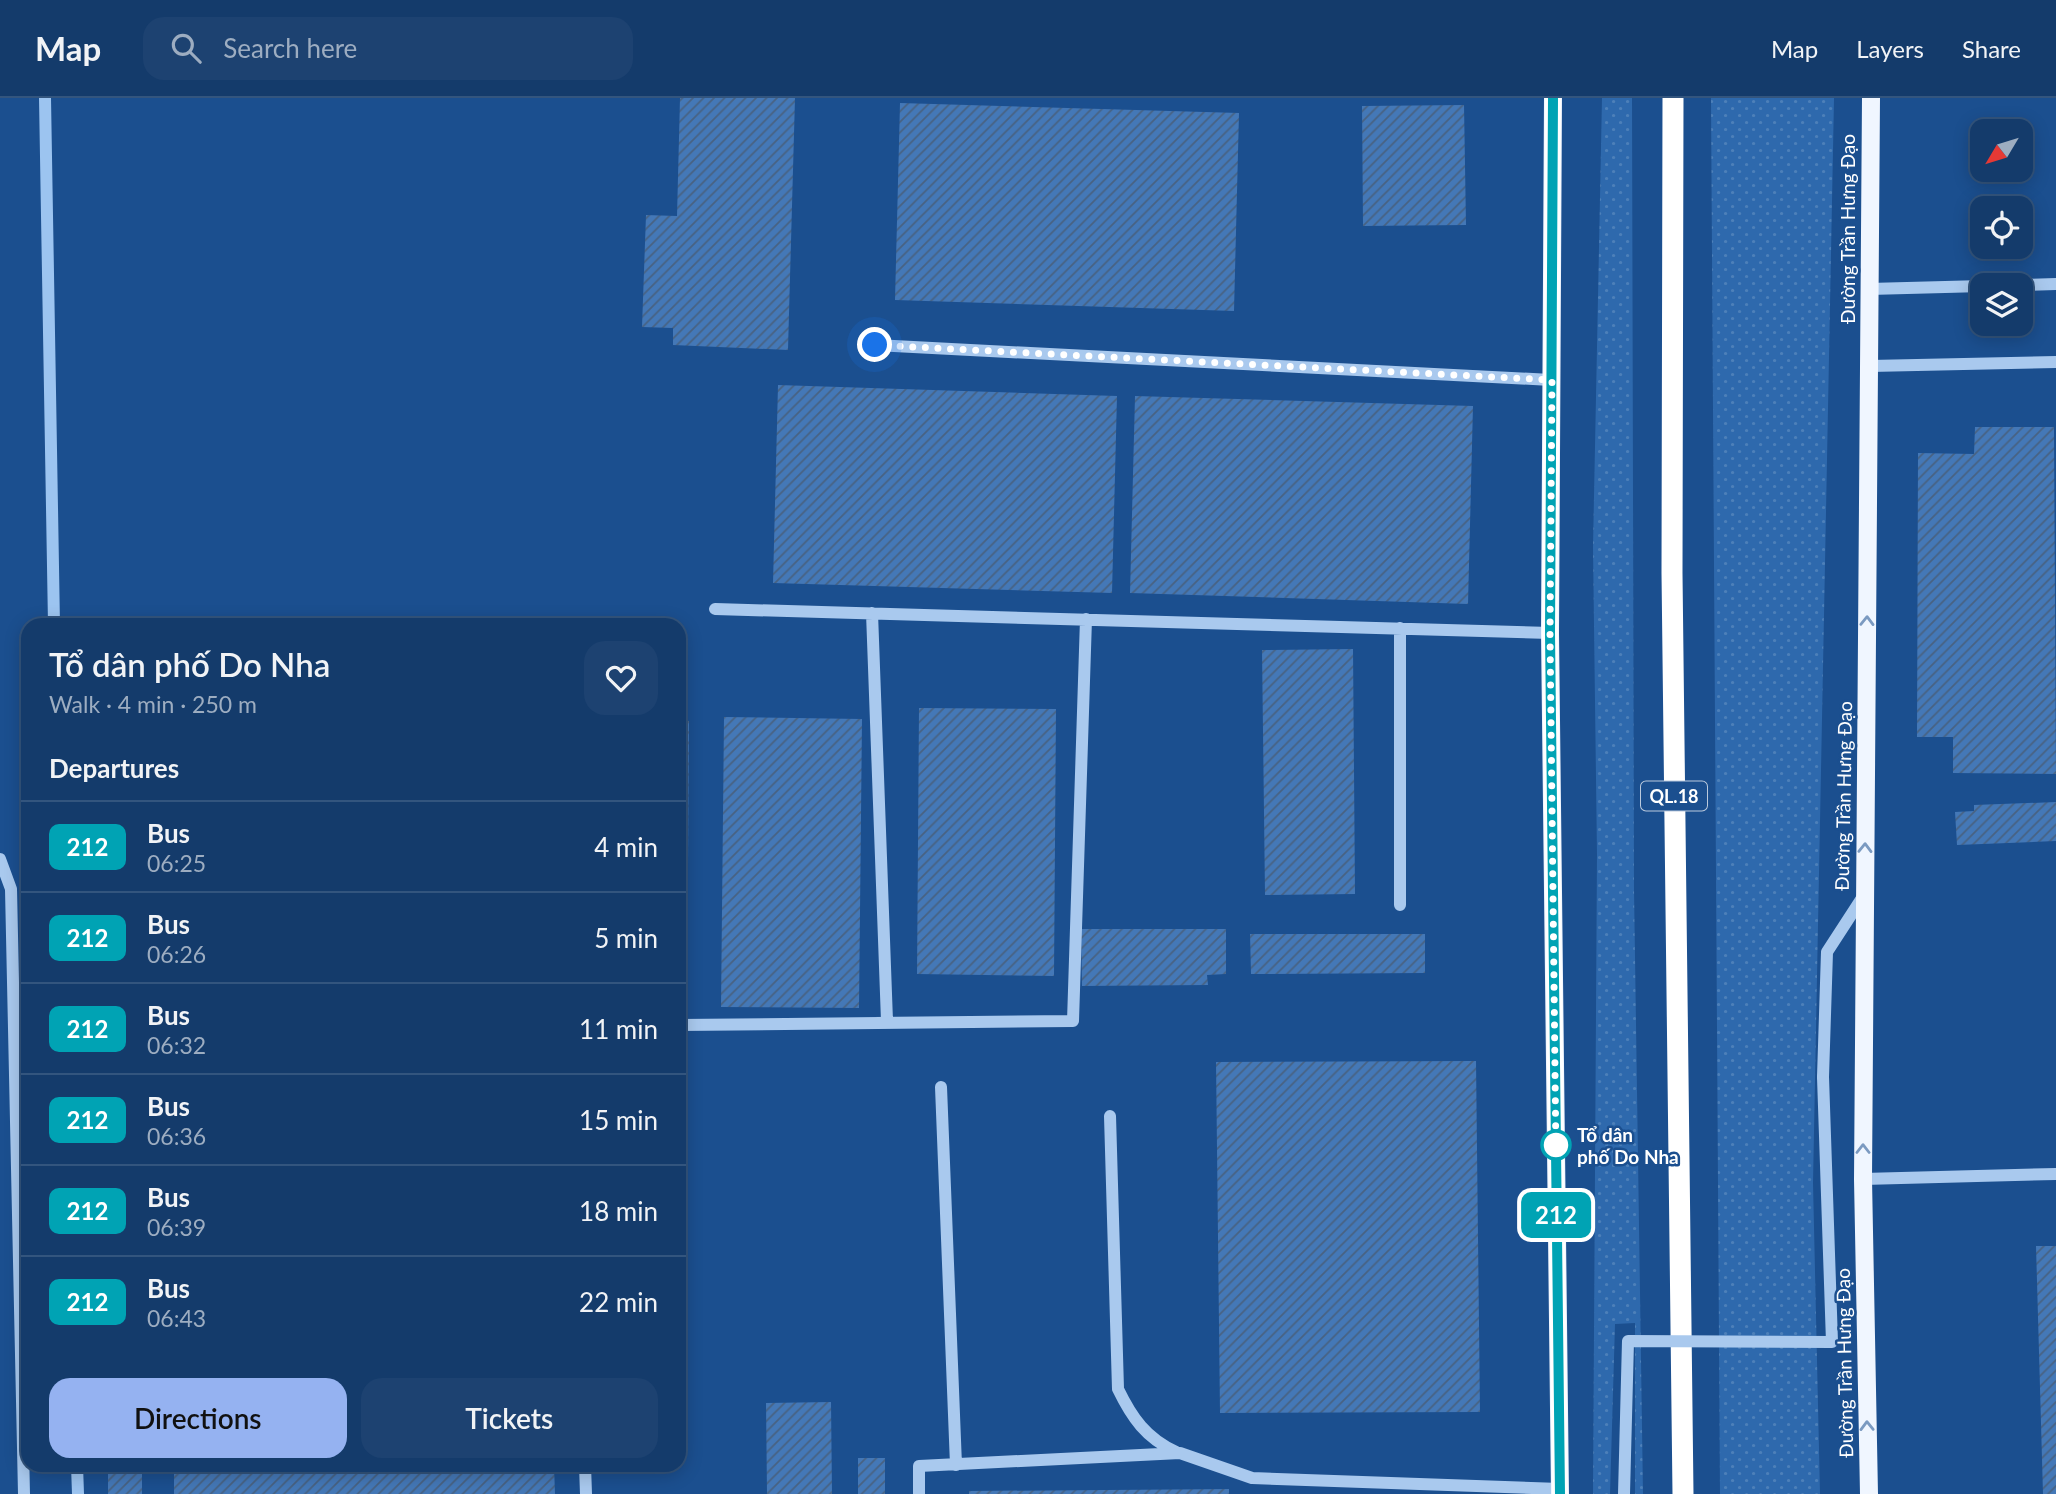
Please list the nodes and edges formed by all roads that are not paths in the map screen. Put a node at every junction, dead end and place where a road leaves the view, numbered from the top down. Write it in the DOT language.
graph roads {
  1 [pos="1553,98"];
  2 [pos="1673,98"];
  3 [pos="1871,98"];
  4 [pos="2056,284"];
  5 [pos="2033,285"];
  6 [pos="1970,286"];
  7 [pos="1869,289"];
  8 [pos="875,345"];
  9 [pos="2056,362"];
  10 [pos="1870,366"];
  11 [pos="1552,380"];
  12 [pos="715,609"];
  13 [pos="872,613"];
  14 [pos="1086,620"];
  15 [pos="1400,628"];
  16 [pos="1550,633"];
  17 [pos="0,859"];
  18 [pos="1864,895"];
  19 [pos="1400,905"];
  20 [pos="887,1021"];
  21 [pos="686,1025"];
  22 [pos="941,1087"];
  23 [pos="1110,1116"];
  24 [pos="2056,1174"];
  25 [pos="1863,1179"];
  26 [pos="21,1355"];
  27 [pos="1180,1453"];
  28 [pos="957,1465"];
  29 [pos="24,1472"];
  30 [pos="585,1472"];
  31 [pos="1560,1492"];
  32 [pos="24,1494"];
  33 [pos="586,1494"];
  34 [pos="919,1494"];
  35 [pos="1624,1494"];
  36 [pos="1683,1494"];
  37 [pos="1869,1494"];
  1 -- 11 [label="main road"];
  2 -- 36 [label="highway, QL.18"];
  3 -- 7 [label="main road, Đường Trần Hưng Đạo"];
  4 -- 5 [label="street"];
  6 -- 7 [label="street"];
  7 -- 10 [label="main road, Đường Trần Hưng Đạo"];
  8 -- 11 [label="street"];
  9 -- 10 [label="street"];
  18 -- 10 [label="main road, Đường Trần Hưng Đạo, one-way"];
  11 -- 16 [label="main road"];
  12 -- 13 [label="street"];
  13 -- 14 [label="street"];
  13 -- 20 [label="street"];
  14 -- 15 [label="street"];
  14 -- 20 [label="street"];
  15 -- 16 [label="street"];
  15 -- 19 [label="street"];
  16 -- 31 [label="main road"];
  17 -- 26 [label="street"];
  25 -- 18 [label="main road, Đường Trần Hưng Đạo, one-way"];
  18 -- 35 [label="street, bridge"];
  20 -- 21 [label="street"];
  22 -- 28 [label="street"];
  23 -- 27 [label="street"];
  24 -- 25 [label="street"];
  37 -- 25 [label="main road, Đường Trần Hưng Đạo, one-way"];
  27 -- 28 [label="street"];
  27 -- 31 [label="street"];
  28 -- 34 [label="street"];
  29 -- 32 [label="street"];
  30 -- 33 [label="street"];
}
